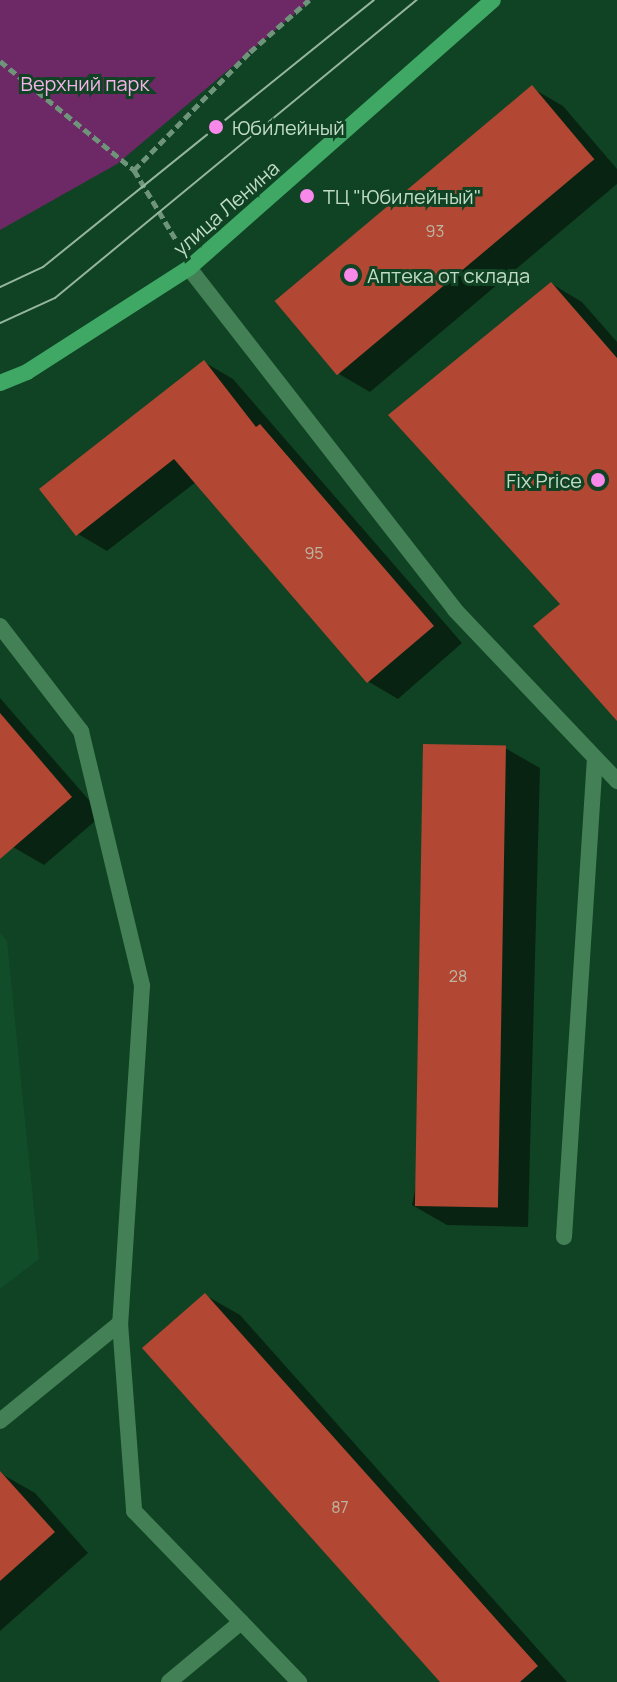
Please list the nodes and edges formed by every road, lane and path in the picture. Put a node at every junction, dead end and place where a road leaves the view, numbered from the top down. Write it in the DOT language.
graph roads {
  1 [pos="309,0"];
  2 [pos="493,0"];
  3 [pos="0,61"];
  4 [pos="134,170"];
  5 [pos="189,268"];
  6 [pos="0,383"];
  7 [pos="0,626"];
  8 [pos="595,759"];
  9 [pos="617,781"];
  10 [pos="564,1237"];
  11 [pos="120,1323"];
  12 [pos="0,1421"];
  13 [pos="241,1622"];
  14 [pos="169,1682"];
  15 [pos="299,1682"];
  1 -- 4 [label="path"];
  2 -- 5 [label="street, улица Ленина"];
  3 -- 4 [label="path"];
  4 -- 5 [label="path"];
  5 -- 6 [label="street, улица Ленина"];
  5 -- 8 [label="street"];
  7 -- 11 [label="street"];
  8 -- 9 [label="street"];
  8 -- 10 [label="street"];
  11 -- 12 [label="street"];
  11 -- 13 [label="street"];
  13 -- 14 [label="street"];
  13 -- 15 [label="street"];
}
